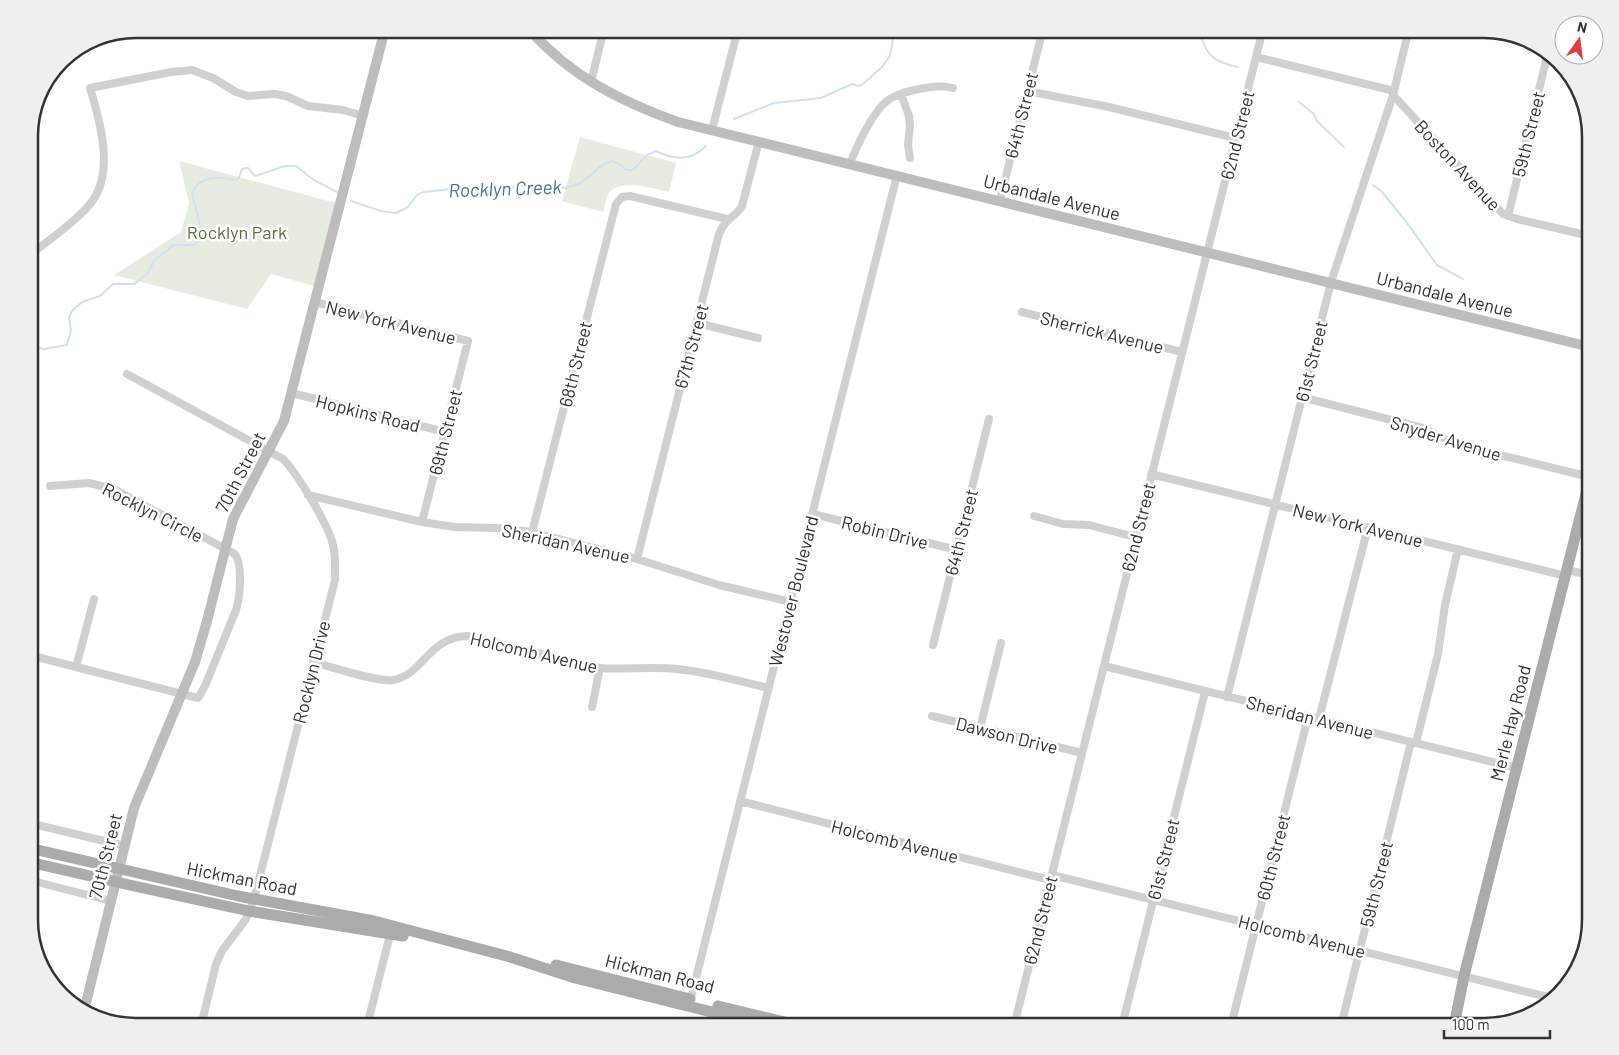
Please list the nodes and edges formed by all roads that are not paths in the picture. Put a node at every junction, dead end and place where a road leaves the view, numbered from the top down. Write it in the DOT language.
graph roads {
  1 [pos="383,38"];
  2 [pos="538,38"];
  3 [pos="602,38"];
  4 [pos="736,38"];
  5 [pos="1041,38"];
  6 [pos="1261,38"];
  7 [pos="1407,38"];
  8 [pos="1256,57"];
  9 [pos="1546,61"];
  10 [pos="591,82"];
  11 [pos="953,88"];
  12 [pos="1027,91"];
  13 [pos="1394,93"];
  14 [pos="901,94"];
  15 [pos="363,116"];
  16 [pos="712,130"];
  17 [pos="1236,138"];
  18 [pos="759,141"];
  19 [pos="910,158"];
  20 [pos="850,164"];
  21 [pos="897,175"];
  22 [pos="1000,200"];
  23 [pos="1508,216"];
  24 [pos="728,219"];
  25 [pos="1582,234"];
  26 [pos="38,249"];
  27 [pos="1206,252"];
  28 [pos="1331,282"];
  29 [pos="314,302"];
  30 [pos="1022,312"];
  31 [pos="697,323"];
  32 [pos="758,338"];
  33 [pos="468,341"];
  34 [pos="1582,345"];
  35 [pos="1182,352"];
  36 [pos="127,374"];
  37 [pos="292,393"];
  38 [pos="1301,398"];
  39 [pos="989,419"];
  40 [pos="445,432"];
  41 [pos="269,450"];
  42 [pos="1151,474"];
  43 [pos="1582,476"];
  44 [pos="50,486"];
  45 [pos="308,495"];
  46 [pos="1275,504"];
  47 [pos="1582,510"];
  48 [pos="813,514"];
  49 [pos="1034,516"];
  50 [pos="422,522"];
  51 [pos="1368,527"];
  52 [pos="532,532"];
  53 [pos="1135,537"];
  54 [pos="225,548"];
  55 [pos="1458,549"];
  56 [pos="956,550"];
  57 [pos="637,559"];
  58 [pos="1566,573"];
  59 [pos="1582,574"];
  60 [pos="94,599"];
  61 [pos="791,602"];
  62 [pos="1001,643"];
  63 [pos="933,645"];
  64 [pos="38,657"];
  65 [pos="313,662"];
  66 [pos="1104,666"];
  67 [pos="76,667"];
  68 [pos="600,668"];
  69 [pos="768,688"];
  70 [pos="1205,692"];
  71 [pos="181,694"];
  72 [pos="1227,697"];
  73 [pos="592,707"];
  74 [pos="932,716"];
  75 [pos="1308,717"];
  76 [pos="1319,719"];
  77 [pos="980,728"];
  78 [pos="1413,743"];
  79 [pos="1082,754"];
  80 [pos="1517,768"];
  81 [pos="740,801"];
  82 [pos="38,825"];
  83 [pos="125,846"];
  84 [pos="38,850"];
  85 [pos="38,864"];
  86 [pos="119,870"];
  87 [pos="1051,877"];
  88 [pos="38,882"];
  89 [pos="116,882"];
  90 [pos="254,899"];
  91 [pos="1153,900"];
  92 [pos="111,901"];
  93 [pos="249,911"];
  94 [pos="1256,925"];
  95 [pos="391,930"];
  96 [pos="1360,950"];
  97 [pos="1464,976"];
  98 [pos="1544,996"];
  99 [pos="690,1003"];
  100 [pos="86,1004"];
  101 [pos="203,1018"];
  102 [pos="369,1018"];
  103 [pos="741,1018"];
  104 [pos="762,1018"];
  105 [pos="1016,1018"];
  106 [pos="1124,1018"];
  107 [pos="1233,1018"];
  108 [pos="1343,1018"];
  109 [pos="1451,1018"];
  110 [pos="1456,1018"];
  1 -- 15 [label="street, 70th Street"];
  2 -- 10 [label="street, Urbandale Avenue"];
  3 -- 10 [label="street"];
  4 -- 16 [label="street"];
  5 -- 12 [label="street, 64th Street"];
  6 -- 8 [label="street, 62nd Street"];
  7 -- 13 [label="street, 61st Street"];
  8 -- 13 [label="street"];
  8 -- 17 [label="street, 62nd Street"];
  9 -- 23 [label="street, 59th Street"];
  10 -- 16 [label="street, Urbandale Avenue"];
  11 -- 14 [label="street"];
  12 -- 17 [label="street"];
  12 -- 22 [label="street, 64th Street"];
  13 -- 23 [label="street, Boston Avenue"];
  13 -- 28 [label="street, 61st Street"];
  14 -- 19 [label="street"];
  14 -- 20 [label="street"];
  15 -- 26 [label="street"];
  15 -- 29 [label="street, 70th Street"];
  16 -- 18 [label="street, Urbandale Avenue"];
  17 -- 27 [label="street, 62nd Street"];
  18 -- 20 [label="street, Urbandale Avenue"];
  18 -- 24 [label="street, 67th Street"];
  20 -- 21 [label="street, Urbandale Avenue"];
  21 -- 22 [label="street, Urbandale Avenue"];
  21 -- 48 [label="street, Westover Boulevard"];
  22 -- 27 [label="street, Urbandale Avenue"];
  23 -- 25 [label="street, Boston Avenue"];
  24 -- 31 [label="street, 67th Street"];
  24 -- 52 [label="street, 68th Street"];
  27 -- 28 [label="street, Urbandale Avenue"];
  27 -- 35 [label="street, 62nd Street"];
  28 -- 34 [label="street, Urbandale Avenue"];
  28 -- 38 [label="street, 61st Street"];
  29 -- 33 [label="street, New York Avenue"];
  29 -- 37 [label="street, 70th Street"];
  30 -- 35 [label="street, Sherrick Avenue"];
  31 -- 32 [label="street"];
  31 -- 57 [label="street, 67th Street"];
  33 -- 40 [label="street, 69th Street"];
  35 -- 42 [label="street, 62nd Street"];
  36 -- 41 [label="street, Rocklyn Drive"];
  37 -- 40 [label="street, Hopkins Road"];
  37 -- 41 [label="street, 70th Street"];
  38 -- 43 [label="street, Snyder Avenue"];
  38 -- 46 [label="street, 61st Street"];
  39 -- 56 [label="street, 64th Street"];
  40 -- 50 [label="street, 69th Street"];
  41 -- 45 [label="street, Rocklyn Drive"];
  41 -- 54 [label="street, 70th Street"];
  42 -- 46 [label="street, New York Avenue"];
  42 -- 53 [label="street, 62nd Street"];
  44 -- 54 [label="street, Rocklyn Circle"];
  45 -- 50 [label="street, Sheridan Avenue"];
  45 -- 65 [label="street, Rocklyn Drive"];
  46 -- 51 [label="street, New York Avenue"];
  46 -- 72 [label="street, 61st Street"];
  47 -- 58 [label="main road, Merle Hay Road"];
  48 -- 56 [label="street, Robin Drive"];
  48 -- 61 [label="street, Westover Boulevard"];
  49 -- 53 [label="street"];
  50 -- 52 [label="street, Sheridan Avenue"];
  51 -- 55 [label="street, New York Avenue"];
  51 -- 76 [label="street"];
  52 -- 57 [label="street, Sheridan Avenue"];
  53 -- 66 [label="street, 62nd Street"];
  54 -- 71 [label="street, 70th Street"];
  54 -- 71 [label="street"];
  55 -- 58 [label="street, New York Avenue"];
  55 -- 78 [label="street, 59th Street"];
  56 -- 63 [label="street, 64th Street"];
  57 -- 61 [label="street, Sheridan Avenue"];
  58 -- 59 [label="street, New York Avenue"];
  58 -- 80 [label="main road, Merle Hay Road"];
  60 -- 67 [label="street"];
  61 -- 69 [label="street, Westover Boulevard"];
  62 -- 77 [label="street"];
  64 -- 67 [label="street"];
  65 -- 68 [label="street, Holcomb Avenue"];
  65 -- 90 [label="street, Rocklyn Drive"];
  66 -- 70 [label="street, Sheridan Avenue"];
  66 -- 79 [label="street, 62nd Street"];
  67 -- 71 [label="street"];
  68 -- 69 [label="street, Holcomb Avenue"];
  68 -- 73 [label="street"];
  69 -- 81 [label="street, Westover Boulevard"];
  70 -- 72 [label="street, Sheridan Avenue"];
  70 -- 91 [label="street, 61st Street"];
  71 -- 83 [label="street, 70th Street"];
  72 -- 75 [label="street, Sheridan Avenue"];
  74 -- 77 [label="street, Dawson Drive"];
  75 -- 76 [label="street, Sheridan Avenue"];
  75 -- 94 [label="street, 60th Street"];
  76 -- 78 [label="street, Sheridan Avenue"];
  77 -- 79 [label="street, Dawson Drive"];
  78 -- 80 [label="street, Sheridan Avenue"];
  78 -- 96 [label="street, 59th Street"];
  79 -- 87 [label="street, 62nd Street"];
  80 -- 97 [label="main road, Merle Hay Road"];
  81 -- 87 [label="street, Holcomb Avenue"];
  81 -- 99 [label="street, Westover Boulevard"];
  82 -- 83 [label="street"];
  83 -- 86 [label="street, 70th Street"];
  84 -- 86 [label="main road, Hickman Road"];
  85 -- 89 [label="main road, Hickman Road"];
  86 -- 89 [label="street, 70th Street"];
  86 -- 90 [label="main road, Hickman Road"];
  87 -- 91 [label="street, Holcomb Avenue"];
  87 -- 105 [label="street, 62nd Street"];
  88 -- 92 [label="street"];
  89 -- 92 [label="street, 70th Street"];
  89 -- 93 [label="main road, Hickman Road"];
  90 -- 93 [label="street, Rocklyn Drive"];
  90 -- 95 [label="main road, Hickman Road"];
  91 -- 94 [label="street, Holcomb Avenue"];
  91 -- 106 [label="street, 61st Street"];
  92 -- 100 [label="street, 70th Street"];
  93 -- 95 [label="main road, Hickman Road"];
  93 -- 101 [label="street"];
  94 -- 96 [label="street, Holcomb Avenue"];
  94 -- 107 [label="street, 60th Street"];
  95 -- 99 [label="main road, Hickman Road"];
  95 -- 102 [label="street"];
  96 -- 97 [label="street, Holcomb Avenue"];
  96 -- 108 [label="street, 59th Street"];
  97 -- 98 [label="street, Holcomb Avenue"];
  97 -- 109 [label="main road, Merle Hay Road"];
  97 -- 110 [label="main road, Merle Hay Road"];
  99 -- 103 [label="main road, Hickman Road"];
  99 -- 104 [label="main road, Hickman Road"];
}
